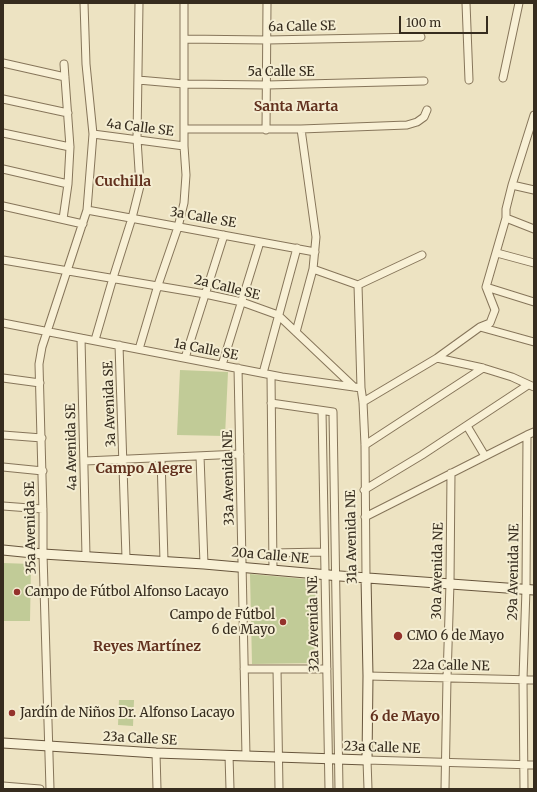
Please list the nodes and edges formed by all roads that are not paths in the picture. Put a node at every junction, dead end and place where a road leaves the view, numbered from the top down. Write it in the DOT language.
graph roads {
  1 [pos="84,3"];
  2 [pos="139,3"];
  3 [pos="184,3"];
  4 [pos="268,3"];
  5 [pos="466,3"];
  6 [pos="519,3"];
  7 [pos="421,37"];
  8 [pos="184,39"];
  9 [pos="267,40"];
  10 [pos="3,63"];
  11 [pos="64,64"];
  12 [pos="65,77"];
  13 [pos="502,78"];
  14 [pos="138,80"];
  15 [pos="469,80"];
  16 [pos="424,81"];
  17 [pos="184,84"];
  18 [pos="267,85"];
  19 [pos="3,99"];
  20 [pos="427,110"];
  21 [pos="68,113"];
  22 [pos="534,116"];
  23 [pos="184,129"];
  24 [pos="301,129"];
  25 [pos="266,130"];
  26 [pos="3,133"];
  27 [pos="92,134"];
  28 [pos="137,140"];
  29 [pos="184,146"];
  30 [pos="70,147"];
  31 [pos="3,169"];
  32 [pos="68,184"];
  33 [pos="512,185"];
  34 [pos="534,190"];
  35 [pos="3,206"];
  36 [pos="87,210"];
  37 [pos="132,218"];
  38 [pos="506,218"];
  39 [pos="63,219"];
  40 [pos="82,224"];
  41 [pos="178,227"];
  42 [pos="534,229"];
  43 [pos="224,235"];
  44 [pos="260,242"];
  45 [pos="297,248"];
  46 [pos="315,252"];
  47 [pos="497,253"];
  48 [pos="422,255"];
  49 [pos="3,260"];
  50 [pos="534,263"];
  51 [pos="313,269"];
  52 [pos="66,270"];
  53 [pos="113,278"];
  54 [pos="158,285"];
  55 [pos="358,285"];
  56 [pos="486,288"];
  57 [pos="205,294"];
  58 [pos="242,302"];
  59 [pos="534,302"];
  60 [pos="278,315"];
  61 [pos="3,323"];
  62 [pos="480,327"];
  63 [pos="47,331"];
  64 [pos="296,332"];
  65 [pos="81,338"];
  66 [pos="95,340"];
  67 [pos="534,342"];
  68 [pos="120,345"];
  69 [pos="139,349"];
  70 [pos="185,358"];
  71 [pos="437,358"];
  72 [pos="222,365"];
  73 [pos="238,368"];
  74 [pos="483,368"];
  75 [pos="267,374"];
  76 [pos="3,378"];
  77 [pos="40,384"];
  78 [pos="531,386"];
  79 [pos="358,388"];
  80 [pos="363,402"];
  81 [pos="271,403"];
  82 [pos="322,411"];
  83 [pos="467,426"];
  84 [pos="531,434"];
  85 [pos="3,435"];
  86 [pos="42,438"];
  87 [pos="365,446"];
  88 [pos="240,454"];
  89 [pos="200,456"];
  90 [pos="485,456"];
  91 [pos="161,458"];
  92 [pos="124,459"];
  93 [pos="85,462"];
  94 [pos="3,467"];
  95 [pos="42,471"];
  96 [pos="451,473"];
  97 [pos="364,490"];
  98 [pos="3,506"];
  99 [pos="43,509"];
  100 [pos="365,517"];
  101 [pos="3,550"];
  102 [pos="324,552"];
  103 [pos="273,553"];
  104 [pos="43,554"];
  105 [pos="86,556"];
  106 [pos="126,558"];
  107 [pos="164,561"];
  108 [pos="204,564"];
  109 [pos="242,567"];
  110 [pos="273,570"];
  111 [pos="325,575"];
  112 [pos="336,576"];
  113 [pos="366,577"];
  114 [pos="450,583"];
  115 [pos="530,589"];
  116 [pos="244,668"];
  117 [pos="277,669"];
  118 [pos="327,669"];
  119 [pos="368,676"];
  120 [pos="447,678"];
  121 [pos="523,679"];
  122 [pos="534,680"];
  123 [pos="3,744"];
  124 [pos="49,746"];
  125 [pos="156,753"];
  126 [pos="229,755"];
  127 [pos="246,756"];
  128 [pos="278,757"];
  129 [pos="329,759"];
  130 [pos="368,760"];
  131 [pos="445,763"];
  132 [pos="523,765"];
  133 [pos="534,765"];
  134 [pos="3,786"];
  135 [pos="40,789"];
  136 [pos="50,789"];
  137 [pos="157,789"];
  138 [pos="230,789"];
  139 [pos="279,789"];
  140 [pos="329,789"];
  141 [pos="339,789"];
  142 [pos="368,789"];
  143 [pos="446,789"];
  144 [pos="524,789"];
  1 -- 27 [label="street, 35a Avenida SE"];
  2 -- 14 [label="street"];
  3 -- 8 [label="street"];
  4 -- 9 [label="street"];
  5 -- 15 [label="street"];
  6 -- 13 [label="street"];
  7 -- 9 [label="street, 6a Calle SE"];
  8 -- 9 [label="street, 6a Calle SE"];
  8 -- 17 [label="street"];
  9 -- 18 [label="street"];
  10 -- 12 [label="street"];
  11 -- 12 [label="street"];
  12 -- 21 [label="street"];
  14 -- 17 [label="street, 5a Calle SE"];
  14 -- 28 [label="street"];
  16 -- 18 [label="street, 5a Calle SE"];
  17 -- 18 [label="street, 5a Calle SE"];
  17 -- 23 [label="street"];
  18 -- 25 [label="street"];
  19 -- 21 [label="street"];
  20 -- 24 [label="street, 4a Calle SE"];
  21 -- 30 [label="street"];
  22 -- 33 [label="street"];
  23 -- 25 [label="street, 4a Calle SE"];
  23 -- 29 [label="street"];
  24 -- 25 [label="street, 4a Calle SE"];
  24 -- 46 [label="street"];
  26 -- 30 [label="street"];
  27 -- 28 [label="street, 4a Calle SE"];
  27 -- 36 [label="street, 35a Avenida SE"];
  28 -- 29 [label="street, 4a Calle SE"];
  28 -- 37 [label="street"];
  29 -- 41 [label="street"];
  30 -- 32 [label="street"];
  31 -- 32 [label="street"];
  32 -- 39 [label="street"];
  33 -- 34 [label="street"];
  33 -- 38 [label="street"];
  35 -- 39 [label="street"];
  36 -- 37 [label="street, 3a Calle SE"];
  36 -- 40 [label="street, 35a Avenida SE"];
  37 -- 41 [label="street, 3a Calle SE"];
  37 -- 53 [label="street"];
  38 -- 42 [label="street"];
  38 -- 47 [label="street"];
  39 -- 40 [label="street"];
  40 -- 52 [label="street, 35a Avenida SE"];
  41 -- 43 [label="street, 3a Calle SE"];
  41 -- 54 [label="street"];
  43 -- 44 [label="street, 3a Calle SE"];
  43 -- 57 [label="street"];
  44 -- 45 [label="street, 3a Calle SE"];
  44 -- 58 [label="street"];
  45 -- 46 [label="street, 3a Calle SE"];
  45 -- 60 [label="street"];
  46 -- 51 [label="street"];
  47 -- 50 [label="street"];
  47 -- 56 [label="street"];
  48 -- 55 [label="street"];
  49 -- 52 [label="street, 2a Calle SE"];
  51 -- 55 [label="street"];
  51 -- 64 [label="street"];
  52 -- 53 [label="street, 2a Calle SE"];
  52 -- 63 [label="street, 35a Avenida SE"];
  53 -- 54 [label="street, 2a Calle SE"];
  53 -- 66 [label="street"];
  54 -- 57 [label="street, 2a Calle SE"];
  54 -- 69 [label="street"];
  55 -- 79 [label="street, 31a Avenida NE"];
  56 -- 59 [label="street"];
  56 -- 62 [label="street"];
  57 -- 58 [label="street, 2a Calle SE"];
  57 -- 70 [label="street"];
  58 -- 60 [label="street, 2a Calle SE"];
  58 -- 72 [label="street"];
  60 -- 64 [label="street, 2a Calle SE"];
  60 -- 75 [label="street"];
  61 -- 63 [label="street, 1a Calle SE"];
  62 -- 67 [label="street"];
  62 -- 71 [label="street"];
  63 -- 65 [label="street, 1a Calle SE"];
  63 -- 77 [label="street, 35a Avenida SE"];
  64 -- 79 [label="street, 2a Calle SE"];
  65 -- 66 [label="street, 1a Calle SE"];
  65 -- 93 [label="street, 4a Avenida SE"];
  66 -- 68 [label="street, 1a Calle SE"];
  68 -- 69 [label="street, 1a Calle SE"];
  68 -- 92 [label="street, 3a Avenida SE"];
  69 -- 70 [label="street, 1a Calle SE"];
  70 -- 72 [label="street, 1a Calle SE"];
  71 -- 74 [label="street"];
  71 -- 80 [label="street"];
  72 -- 73 [label="street, 1a Calle SE"];
  73 -- 75 [label="street, 1a Calle SE"];
  73 -- 88 [label="street, 33a Avenida NE"];
  74 -- 78 [label="street"];
  74 -- 87 [label="street"];
  75 -- 79 [label="street, 1a Calle SE"];
  75 -- 81 [label="street"];
  76 -- 77 [label="street"];
  77 -- 86 [label="street, 35a Avenida SE"];
  78 -- 83 [label="street"];
  79 -- 80 [label="street, 31a Avenida NE"];
  80 -- 87 [label="street, 31a Avenida NE"];
  81 -- 82 [label="street"];
  81 -- 103 [label="street"];
  82 -- 102 [label="street, 32a Avenida NE"];
  82 -- 112 [label="street"];
  83 -- 90 [label="street"];
  83 -- 97 [label="street"];
  84 -- 90 [label="street"];
  84 -- 115 [label="street, 29a Avenida NE"];
  85 -- 86 [label="street"];
  86 -- 95 [label="street, 35a Avenida SE"];
  87 -- 97 [label="street, 31a Avenida NE"];
  88 -- 89 [label="street"];
  88 -- 109 [label="street, 33a Avenida NE"];
  89 -- 91 [label="street"];
  89 -- 108 [label="street"];
  90 -- 96 [label="street"];
  91 -- 92 [label="street"];
  91 -- 107 [label="street"];
  92 -- 93 [label="street"];
  92 -- 106 [label="street, 3a Avenida SE"];
  93 -- 105 [label="street, 4a Avenida SE"];
  94 -- 95 [label="street"];
  95 -- 99 [label="street, 35a Avenida SE"];
  96 -- 100 [label="street"];
  96 -- 114 [label="street, 30a Avenida NE"];
  97 -- 100 [label="street, 31a Avenida NE"];
  98 -- 99 [label="street"];
  99 -- 104 [label="street, 35a Avenida SE"];
  100 -- 113 [label="street, 31a Avenida NE"];
  101 -- 104 [label="street, 20a Calle NE"];
  102 -- 103 [label="street"];
  102 -- 111 [label="street, 32a Avenida NE"];
  103 -- 110 [label="street"];
  104 -- 105 [label="street, 20a Calle NE"];
  104 -- 124 [label="street, 35a Avenida SE"];
  105 -- 106 [label="street, 20a Calle NE"];
  106 -- 107 [label="street, 20a Calle NE"];
  107 -- 108 [label="street, 20a Calle NE"];
  108 -- 109 [label="street, 20a Calle NE"];
  109 -- 110 [label="street, 20a Calle NE"];
  109 -- 116 [label="street, 33a Avenida NE"];
  110 -- 111 [label="street, 20a Calle NE"];
  111 -- 112 [label="street, 20a Calle NE"];
  111 -- 118 [label="street, 32a Avenida NE"];
  112 -- 113 [label="street, 20a Calle NE"];
  112 -- 141 [label="street"];
  113 -- 114 [label="street, 20a Calle NE"];
  113 -- 119 [label="street, 31a Avenida NE"];
  114 -- 115 [label="street, 20a Calle NE"];
  114 -- 120 [label="street, 30a Avenida NE"];
  115 -- 121 [label="street, 29a Avenida NE"];
  116 -- 117 [label="street"];
  116 -- 127 [label="street, 33a Avenida NE"];
  117 -- 118 [label="street"];
  117 -- 128 [label="street"];
  118 -- 129 [label="street, 32a Avenida NE"];
  119 -- 120 [label="street, 22a Calle NE"];
  119 -- 130 [label="street, 31a Avenida NE"];
  120 -- 121 [label="street, 22a Calle NE"];
  120 -- 131 [label="street, 30a Avenida NE"];
  121 -- 122 [label="street, 22a Calle NE"];
  121 -- 132 [label="street, 29a Avenida NE"];
  123 -- 124 [label="street"];
  124 -- 125 [label="street, 23a Calle SE"];
  124 -- 136 [label="street, 35a Avenida SE"];
  125 -- 126 [label="street, 23a Calle SE"];
  125 -- 137 [label="street"];
  126 -- 127 [label="street, 23a Calle NE"];
  126 -- 138 [label="street"];
  127 -- 128 [label="street, 23a Calle NE"];
  128 -- 129 [label="street, 23a Calle NE"];
  128 -- 139 [label="street"];
  129 -- 130 [label="street, 23a Calle NE"];
  129 -- 140 [label="street, 32a Avenida NE"];
  130 -- 131 [label="street, 23a Calle NE"];
  130 -- 142 [label="street, 31a Avenida NE"];
  131 -- 132 [label="street, 23a Calle NE"];
  131 -- 143 [label="street, 30a Avenida NE"];
  132 -- 133 [label="street, 23a Calle NE"];
  132 -- 144 [label="street, 29a Avenida NE"];
  134 -- 135 [label="street"];
}
